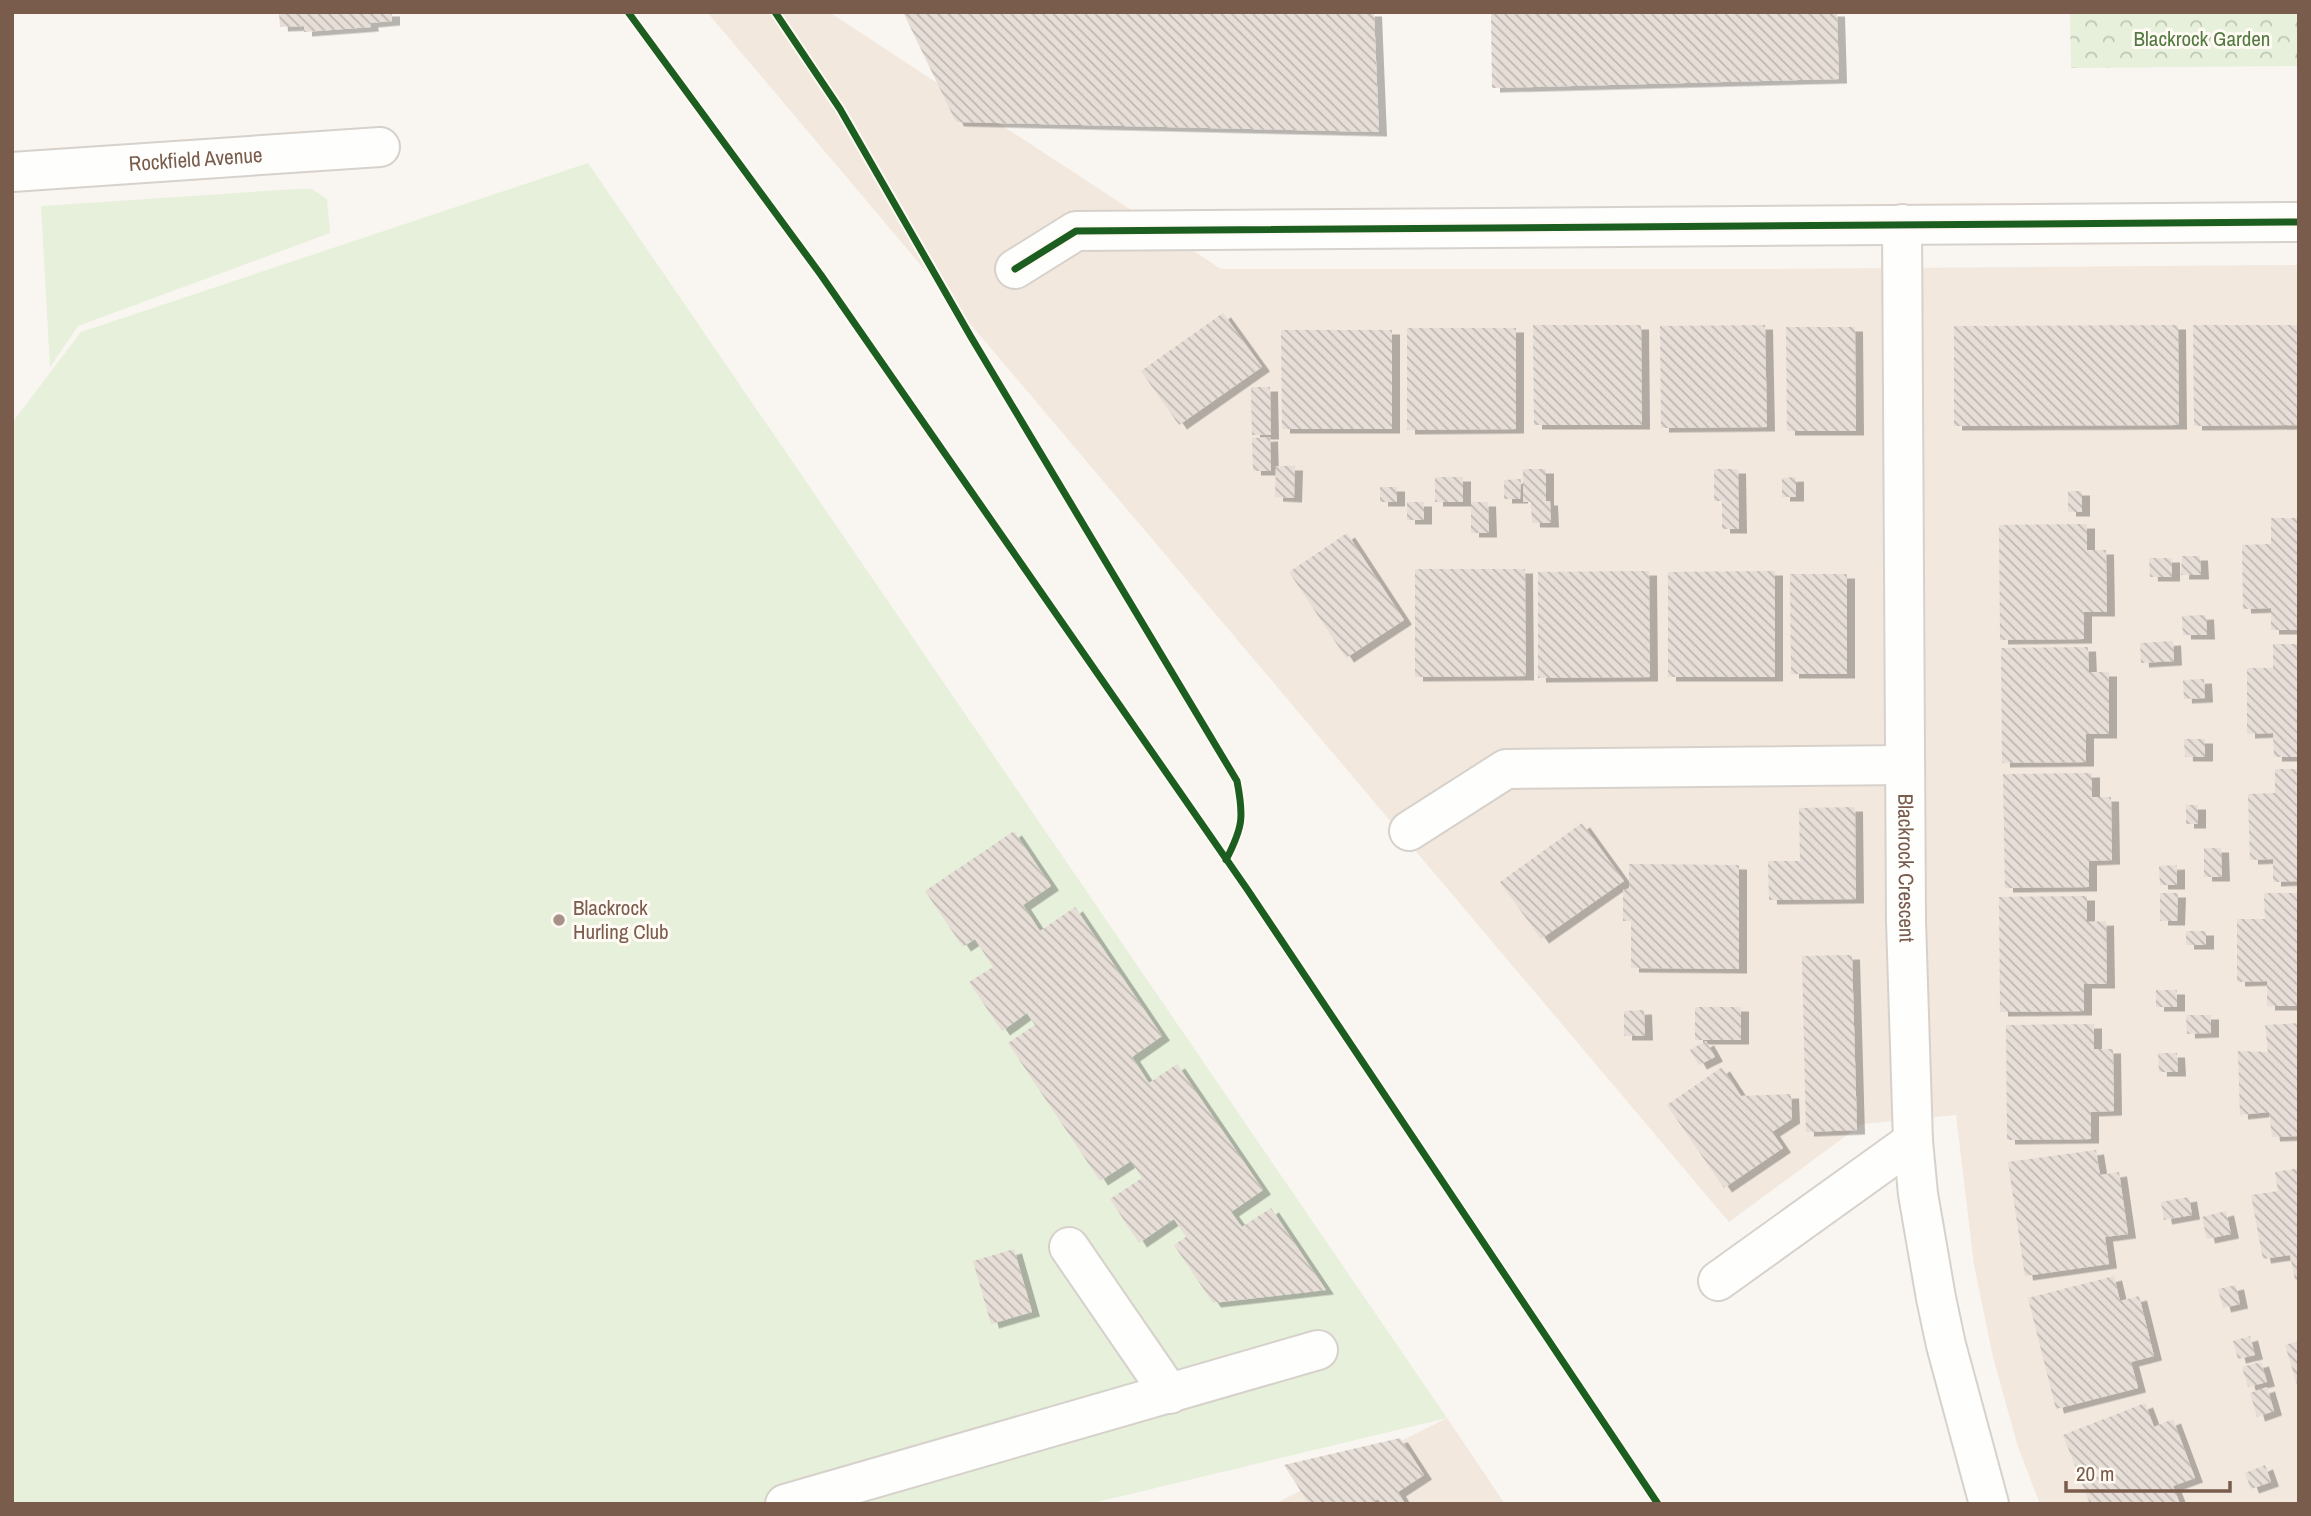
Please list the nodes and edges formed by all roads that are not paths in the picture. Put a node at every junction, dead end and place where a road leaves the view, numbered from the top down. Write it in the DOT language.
graph roads {
  1 [pos="380,147"];
  2 [pos="12,172"];
  3 [pos="2299,222"];
  4 [pos="1902,224"];
  5 [pos="1015,269"];
  6 [pos="1905,765"];
  7 [pos="1409,831"];
  8 [pos="1913,1141"];
  9 [pos="1069,1247"];
  10 [pos="1718,1281"];
  11 [pos="1318,1350"];
  12 [pos="1170,1394"];
  13 [pos="797,1502"];
  14 [pos="1989,1504"];
  1 -- 2 [label="street, Rockfield Avenue"];
  3 -- 4 [label="street"];
  4 -- 5 [label="street"];
  4 -- 6 [label="street, Blackrock Crescent"];
  6 -- 7 [label="street"];
  6 -- 8 [label="street, Blackrock Crescent"];
  8 -- 10 [label="street"];
  8 -- 14 [label="street, Blackrock Crescent"];
  9 -- 12 [label="street"];
  11 -- 12 [label="street"];
  12 -- 13 [label="street"];
}
